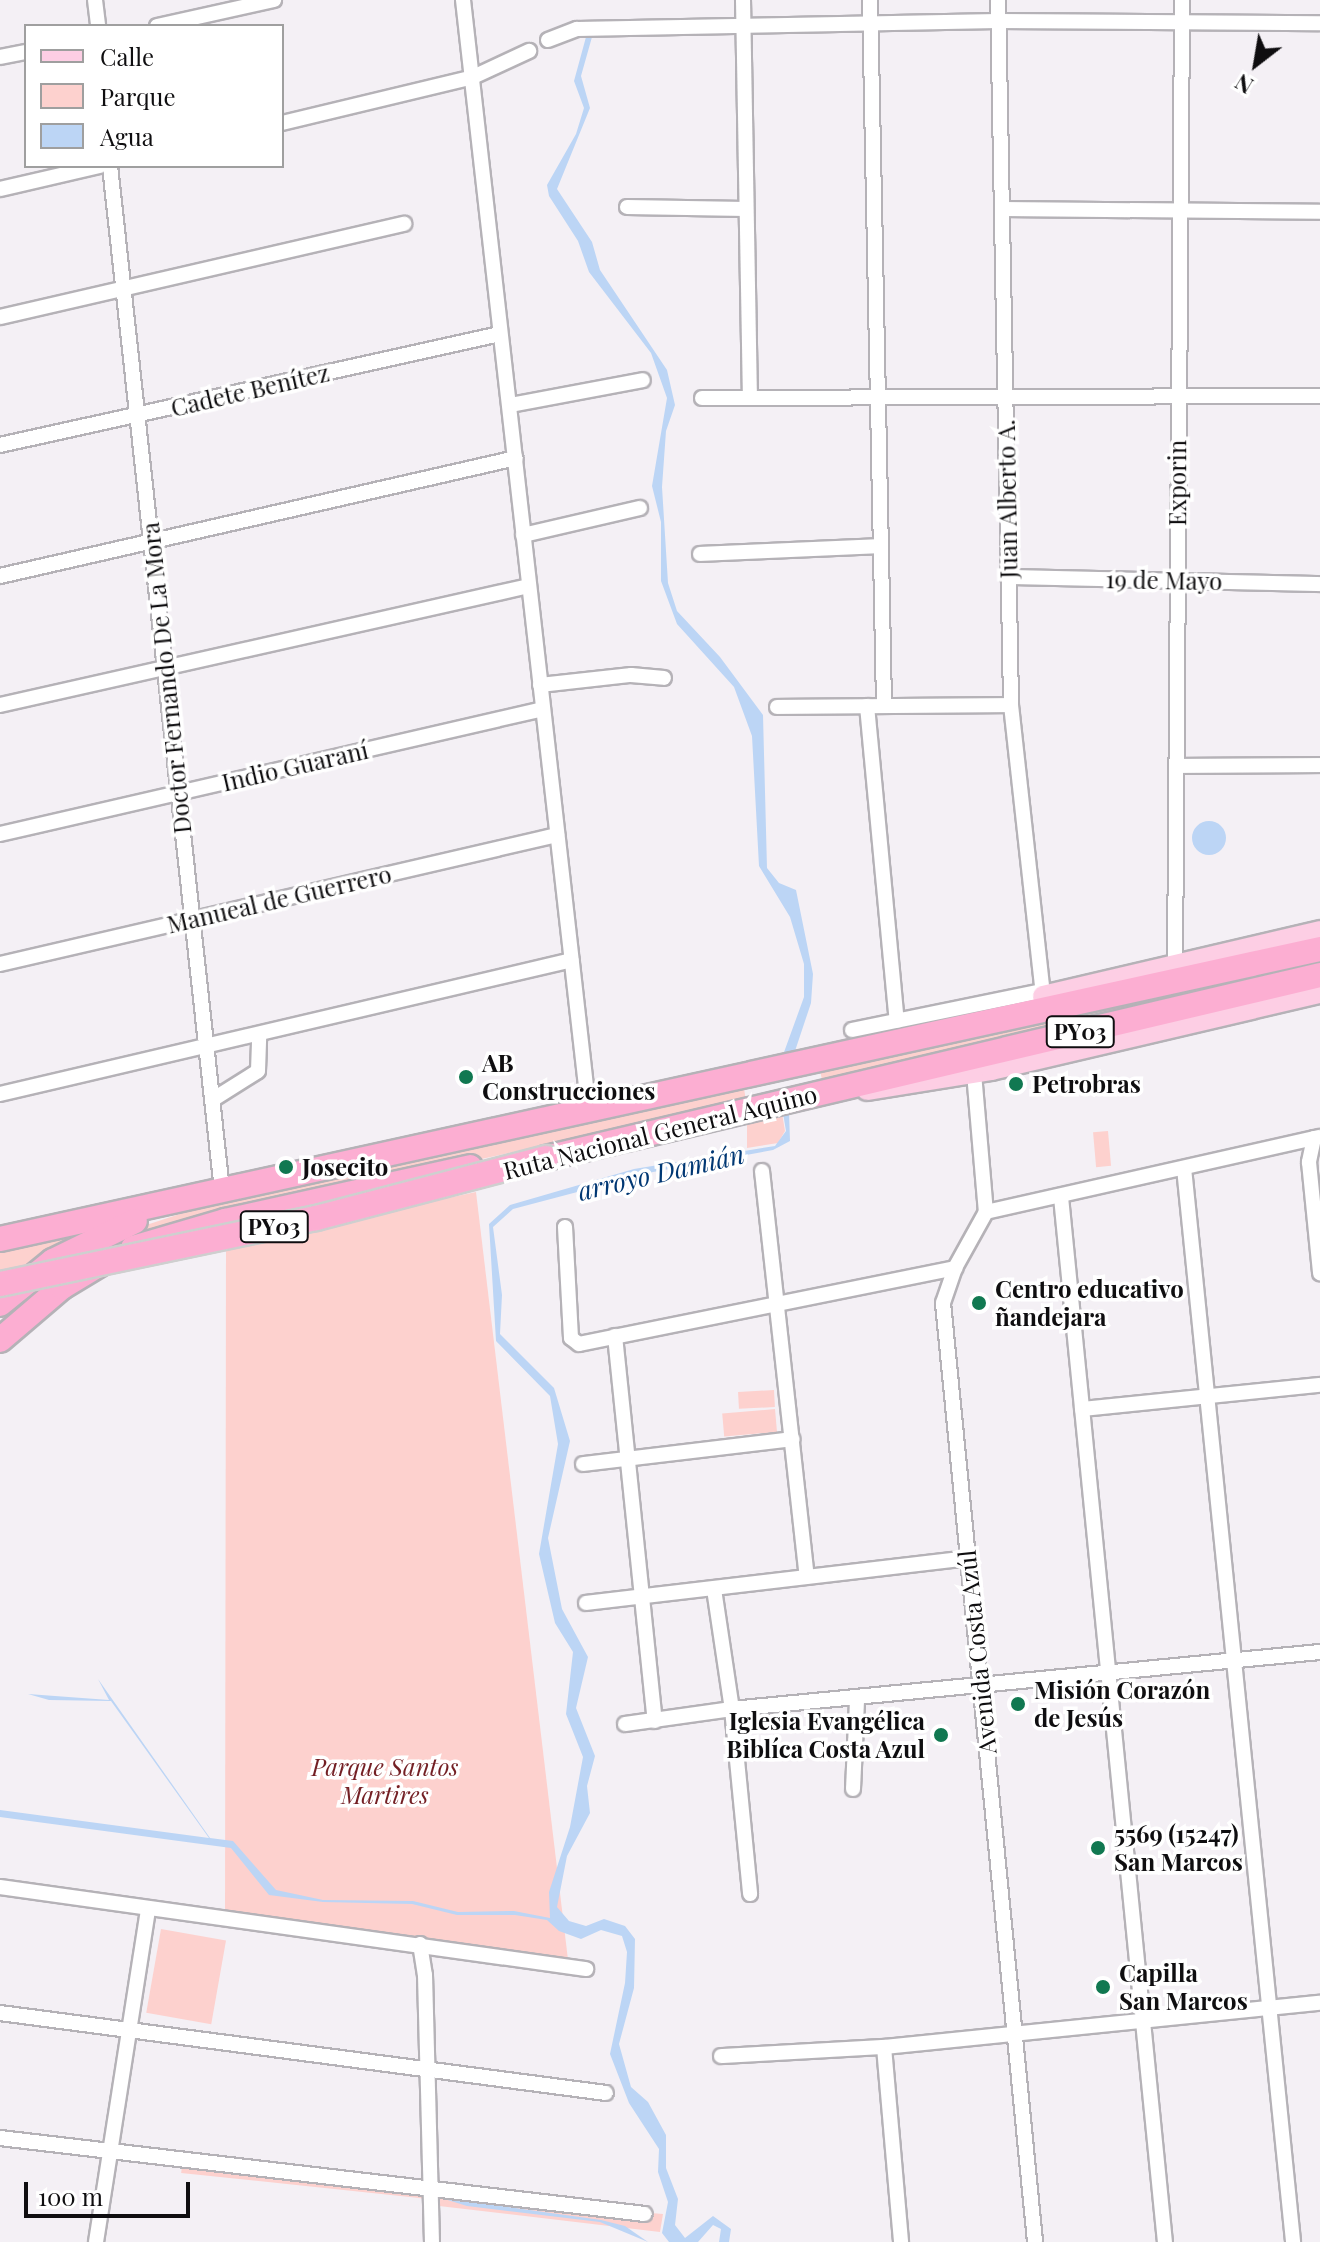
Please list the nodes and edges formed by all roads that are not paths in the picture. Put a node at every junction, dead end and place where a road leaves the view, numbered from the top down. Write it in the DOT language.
graph roads {
  1 [pos="95,0"];
  2 [pos="274,0"];
  3 [pos="463,0"];
  4 [pos="743,0"];
  5 [pos="870,0"];
  6 [pos="998,0"];
  7 [pos="1182,0"];
  8 [pos="1181,20"];
  9 [pos="998,21"];
  10 [pos="1320,23"];
  11 [pos="98,24"];
  12 [pos="166,24"];
  13 [pos="870,24"];
  14 [pos="743,27"];
  15 [pos="548,40"];
  16 [pos="529,51"];
  17 [pos="24,52"];
  18 [pos="0,57"];
  19 [pos="473,77"];
  20 [pos="284,123"];
  21 [pos="91,168"];
  22 [pos="110,168"];
  23 [pos="0,189"];
  24 [pos="627,207"];
  25 [pos="746,209"];
  26 [pos="1002,209"];
  27 [pos="1179,210"];
  28 [pos="1320,212"];
  29 [pos="404,224"];
  30 [pos="124,289"];
  31 [pos="0,317"];
  32 [pos="500,334"];
  33 [pos="643,380"];
  34 [pos="1177,393"];
  35 [pos="1005,395"];
  36 [pos="878,396"];
  37 [pos="1320,396"];
  38 [pos="750,397"];
  39 [pos="702,398"];
  40 [pos="510,405"];
  41 [pos="137,415"];
  42 [pos="0,445"];
  43 [pos="516,458"];
  44 [pos="640,508"];
  45 [pos="523,535"];
  46 [pos="151,541"];
  47 [pos="881,546"];
  48 [pos="700,554"];
  49 [pos="0,576"];
  50 [pos="1008,577"];
  51 [pos="1176,579"];
  52 [pos="1320,584"];
  53 [pos="529,586"];
  54 [pos="165,668"];
  55 [pos="664,678"];
  56 [pos="540,685"];
  57 [pos="0,705"];
  58 [pos="1011,705"];
  59 [pos="867,706"];
  60 [pos="884,706"];
  61 [pos="777,707"];
  62 [pos="543,709"];
  63 [pos="1320,765"];
  64 [pos="1177,766"];
  65 [pos="179,793"];
  66 [pos="0,834"];
  67 [pos="557,835"];
  68 [pos="193,919"];
  69 [pos="1320,932"];
  70 [pos="1320,949"];
  71 [pos="572,960"];
  72 [pos="0,964"];
  73 [pos="1175,966"];
  74 [pos="1320,975"];
  75 [pos="1155,988"];
  76 [pos="1320,993"];
  77 [pos="1043,994"];
  78 [pos="897,1021"];
  79 [pos="852,1030"];
  80 [pos="1144,1034"];
  81 [pos="259,1035"];
  82 [pos="879,1045"];
  83 [pos="206,1048"];
  84 [pos="949,1063"];
  85 [pos="974,1073"];
  86 [pos="839,1088"];
  87 [pos="0,1094"];
  88 [pos="212,1100"];
  89 [pos="589,1112"];
  90 [pos="633,1136"];
  91 [pos="1317,1138"];
  92 [pos="1184,1168"];
  93 [pos="762,1171"];
  94 [pos="217,1192"];
  95 [pos="1061,1197"];
  96 [pos="986,1212"];
  97 [pos="565,1227"];
  98 [pos="0,1239"];
  99 [pos="955,1268"];
  100 [pos="1320,1273"];
  101 [pos="0,1284"];
  102 [pos="0,1304"];
  103 [pos="777,1304"];
  104 [pos="615,1336"];
  105 [pos="0,1340"];
  106 [pos="1320,1385"];
  107 [pos="1208,1397"];
  108 [pos="1082,1409"];
  109 [pos="793,1439"];
  110 [pos="628,1459"];
  111 [pos="583,1464"];
  112 [pos="968,1558"];
  113 [pos="807,1577"];
  114 [pos="714,1589"];
  115 [pos="642,1596"];
  116 [pos="586,1603"];
  117 [pos="1320,1652"];
  118 [pos="1235,1661"];
  119 [pos="1108,1674"];
  120 [pos="980,1687"];
  121 [pos="857,1700"];
  122 [pos="732,1709"];
  123 [pos="655,1721"];
  124 [pos="625,1724"];
  125 [pos="853,1789"];
  126 [pos="0,1887"];
  127 [pos="750,1894"];
  128 [pos="148,1909"];
  129 [pos="420,1944"];
  130 [pos="586,1969"];
  131 [pos="1320,2003"];
  132 [pos="1270,2008"];
  133 [pos="0,2013"];
  134 [pos="1143,2021"];
  135 [pos="129,2030"];
  136 [pos="1014,2034"];
  137 [pos="884,2047"];
  138 [pos="721,2056"];
  139 [pos="428,2068"];
  140 [pos="606,2093"];
  141 [pos="0,2138"];
  142 [pos="110,2151"];
  143 [pos="432,2189"];
  144 [pos="645,2214"];
  145 [pos="96,2242"];
  146 [pos="432,2242"];
  147 [pos="901,2242"];
  148 [pos="1035,2242"];
  149 [pos="1165,2242"];
  150 [pos="1293,2242"];
  1 -- 11 [label="street"];
  2 -- 12 [label="street"];
  3 -- 19 [label="street"];
  4 -- 14 [label="street"];
  5 -- 13 [label="street"];
  6 -- 9 [label="street, Juan Alberto A."];
  7 -- 8 [label="street, Exporin"];
  8 -- 9 [label="street"];
  8 -- 10 [label="street"];
  8 -- 27 [label="street, Exporin"];
  9 -- 13 [label="street"];
  9 -- 26 [label="street, Juan Alberto A."];
  13 -- 14 [label="street"];
  13 -- 36 [label="street"];
  14 -- 15 [label="street"];
  14 -- 25 [label="street"];
  16 -- 19 [label="street"];
  17 -- 18 [label="street"];
  19 -- 20 [label="street"];
  19 -- 32 [label="street"];
  21 -- 23 [label="street"];
  22 -- 30 [label="street, Doctor Fernando De La Mora"];
  24 -- 25 [label="street"];
  25 -- 38 [label="street"];
  26 -- 27 [label="street"];
  26 -- 35 [label="street, Juan Alberto A."];
  27 -- 28 [label="street"];
  27 -- 34 [label="street, Exporin"];
  29 -- 30 [label="street"];
  30 -- 31 [label="street"];
  30 -- 41 [label="street, Doctor Fernando De La Mora"];
  32 -- 40 [label="street"];
  32 -- 41 [label="street, Cadete Benítez"];
  33 -- 40 [label="street"];
  34 -- 35 [label="street"];
  34 -- 37 [label="street"];
  34 -- 51 [label="street, Exporin"];
  35 -- 36 [label="street"];
  35 -- 50 [label="street, Juan Alberto A."];
  36 -- 38 [label="street"];
  36 -- 47 [label="street"];
  38 -- 39 [label="street"];
  40 -- 43 [label="street"];
  41 -- 42 [label="street, Cadete Benítez"];
  41 -- 46 [label="street, Doctor Fernando De La Mora"];
  43 -- 45 [label="street"];
  43 -- 46 [label="street"];
  44 -- 45 [label="street"];
  45 -- 53 [label="street"];
  46 -- 49 [label="street"];
  46 -- 54 [label="street, Doctor Fernando De La Mora"];
  47 -- 48 [label="street"];
  47 -- 60 [label="street"];
  50 -- 51 [label="street, 19 de Mayo"];
  50 -- 58 [label="street, Juan Alberto A."];
  51 -- 52 [label="street, 19 de Mayo"];
  51 -- 64 [label="street, Exporin"];
  53 -- 54 [label="street"];
  53 -- 56 [label="street"];
  54 -- 57 [label="street"];
  54 -- 65 [label="street, Doctor Fernando De La Mora"];
  55 -- 56 [label="street"];
  56 -- 62 [label="street"];
  58 -- 60 [label="street"];
  58 -- 77 [label="street, Juan Alberto A."];
  59 -- 60 [label="street"];
  59 -- 61 [label="street"];
  59 -- 78 [label="street"];
  62 -- 65 [label="street, Indio Guaraní"];
  62 -- 67 [label="street"];
  63 -- 64 [label="street"];
  64 -- 73 [label="street, Exporin"];
  65 -- 66 [label="street, Indio Guaraní"];
  65 -- 68 [label="street, Doctor Fernando De La Mora"];
  67 -- 68 [label="street, Manueal de Guerrero"];
  67 -- 71 [label="street"];
  68 -- 72 [label="street, Manueal de Guerrero"];
  68 -- 83 [label="street, Doctor Fernando De La Mora"];
  69 -- 73 [label="main road, PY03"];
  69 -- 75 [label="highway"];
  70 -- 75 [label="highway, Ruta Nacional General Aquino / PY03"];
  71 -- 81 [label="street"];
  71 -- 89 [label="street"];
  73 -- 77 [label="main road, PY03"];
  74 -- 84 [label="highway, Ruta Nacional General Aquino / PY03"];
  75 -- 82 [label="highway, Ruta Nacional General Aquino / PY03"];
  76 -- 80 [label="main road, PY03"];
  77 -- 78 [label="street"];
  77 -- 82 [label="highway, PY03"];
  78 -- 79 [label="street"];
  80 -- 84 [label="main road"];
  80 -- 85 [label="main road, PY03"];
  81 -- 83 [label="street"];
  81 -- 88 [label="street"];
  82 -- 89 [label="highway, Ruta Nacional General Aquino / PY03"];
  83 -- 87 [label="street"];
  83 -- 88 [label="street, Doctor Fernando De La Mora"];
  84 -- 86 [label="highway, Ruta Nacional General Aquino / PY03"];
  85 -- 86 [label="main road, PY03"];
  85 -- 96 [label="street"];
  86 -- 90 [label="highway, Ruta Nacional General Aquino / PY03"];
  88 -- 94 [label="street, Doctor Fernando De La Mora"];
  89 -- 94 [label="highway, Ruta Nacional General Aquino / PY03"];
  90 -- 101 [label="highway, Ruta Nacional General Aquino / PY03, bridge"];
  90 -- 105 [label="highway, PY03"];
  91 -- 92 [label="street"];
  91 -- 100 [label="street"];
  92 -- 95 [label="street"];
  92 -- 107 [label="street"];
  93 -- 103 [label="street"];
  94 -- 98 [label="highway, Ruta Nacional General Aquino / PY03"];
  94 -- 102 [label="highway, PY03"];
  95 -- 96 [label="street"];
  95 -- 108 [label="street"];
  96 -- 99 [label="street, Avenida Costa Azúl"];
  97 -- 104 [label="street"];
  99 -- 103 [label="street"];
  99 -- 112 [label="street, Avenida Costa Azúl"];
  103 -- 104 [label="street"];
  103 -- 109 [label="street"];
  104 -- 110 [label="street"];
  106 -- 107 [label="street"];
  107 -- 108 [label="street"];
  107 -- 118 [label="street"];
  108 -- 119 [label="street"];
  109 -- 110 [label="street"];
  109 -- 113 [label="street"];
  110 -- 111 [label="street"];
  110 -- 115 [label="street"];
  112 -- 113 [label="street"];
  112 -- 120 [label="street, Avenida Costa Azúl"];
  113 -- 114 [label="street"];
  114 -- 115 [label="street"];
  114 -- 122 [label="street"];
  115 -- 116 [label="street"];
  115 -- 123 [label="street"];
  117 -- 118 [label="street"];
  118 -- 119 [label="street"];
  118 -- 132 [label="street"];
  119 -- 120 [label="street"];
  119 -- 134 [label="street"];
  120 -- 121 [label="street"];
  120 -- 136 [label="street, Avenida Costa Azúl"];
  121 -- 122 [label="street"];
  121 -- 125 [label="street"];
  122 -- 123 [label="street"];
  122 -- 127 [label="street"];
  123 -- 124 [label="street"];
  126 -- 128 [label="street"];
  128 -- 129 [label="street"];
  128 -- 135 [label="street"];
  129 -- 130 [label="street"];
  129 -- 139 [label="street"];
  131 -- 132 [label="street"];
  132 -- 134 [label="street"];
  132 -- 150 [label="street"];
  133 -- 135 [label="street"];
  134 -- 136 [label="street"];
  134 -- 149 [label="street"];
  135 -- 139 [label="street"];
  135 -- 142 [label="street"];
  136 -- 137 [label="street"];
  136 -- 148 [label="street, Avenida Costa Azúl"];
  137 -- 138 [label="street"];
  137 -- 147 [label="street"];
  139 -- 140 [label="street"];
  139 -- 143 [label="street"];
  141 -- 142 [label="street"];
  142 -- 143 [label="street"];
  142 -- 145 [label="street"];
  143 -- 144 [label="street"];
  143 -- 146 [label="street"];
}
